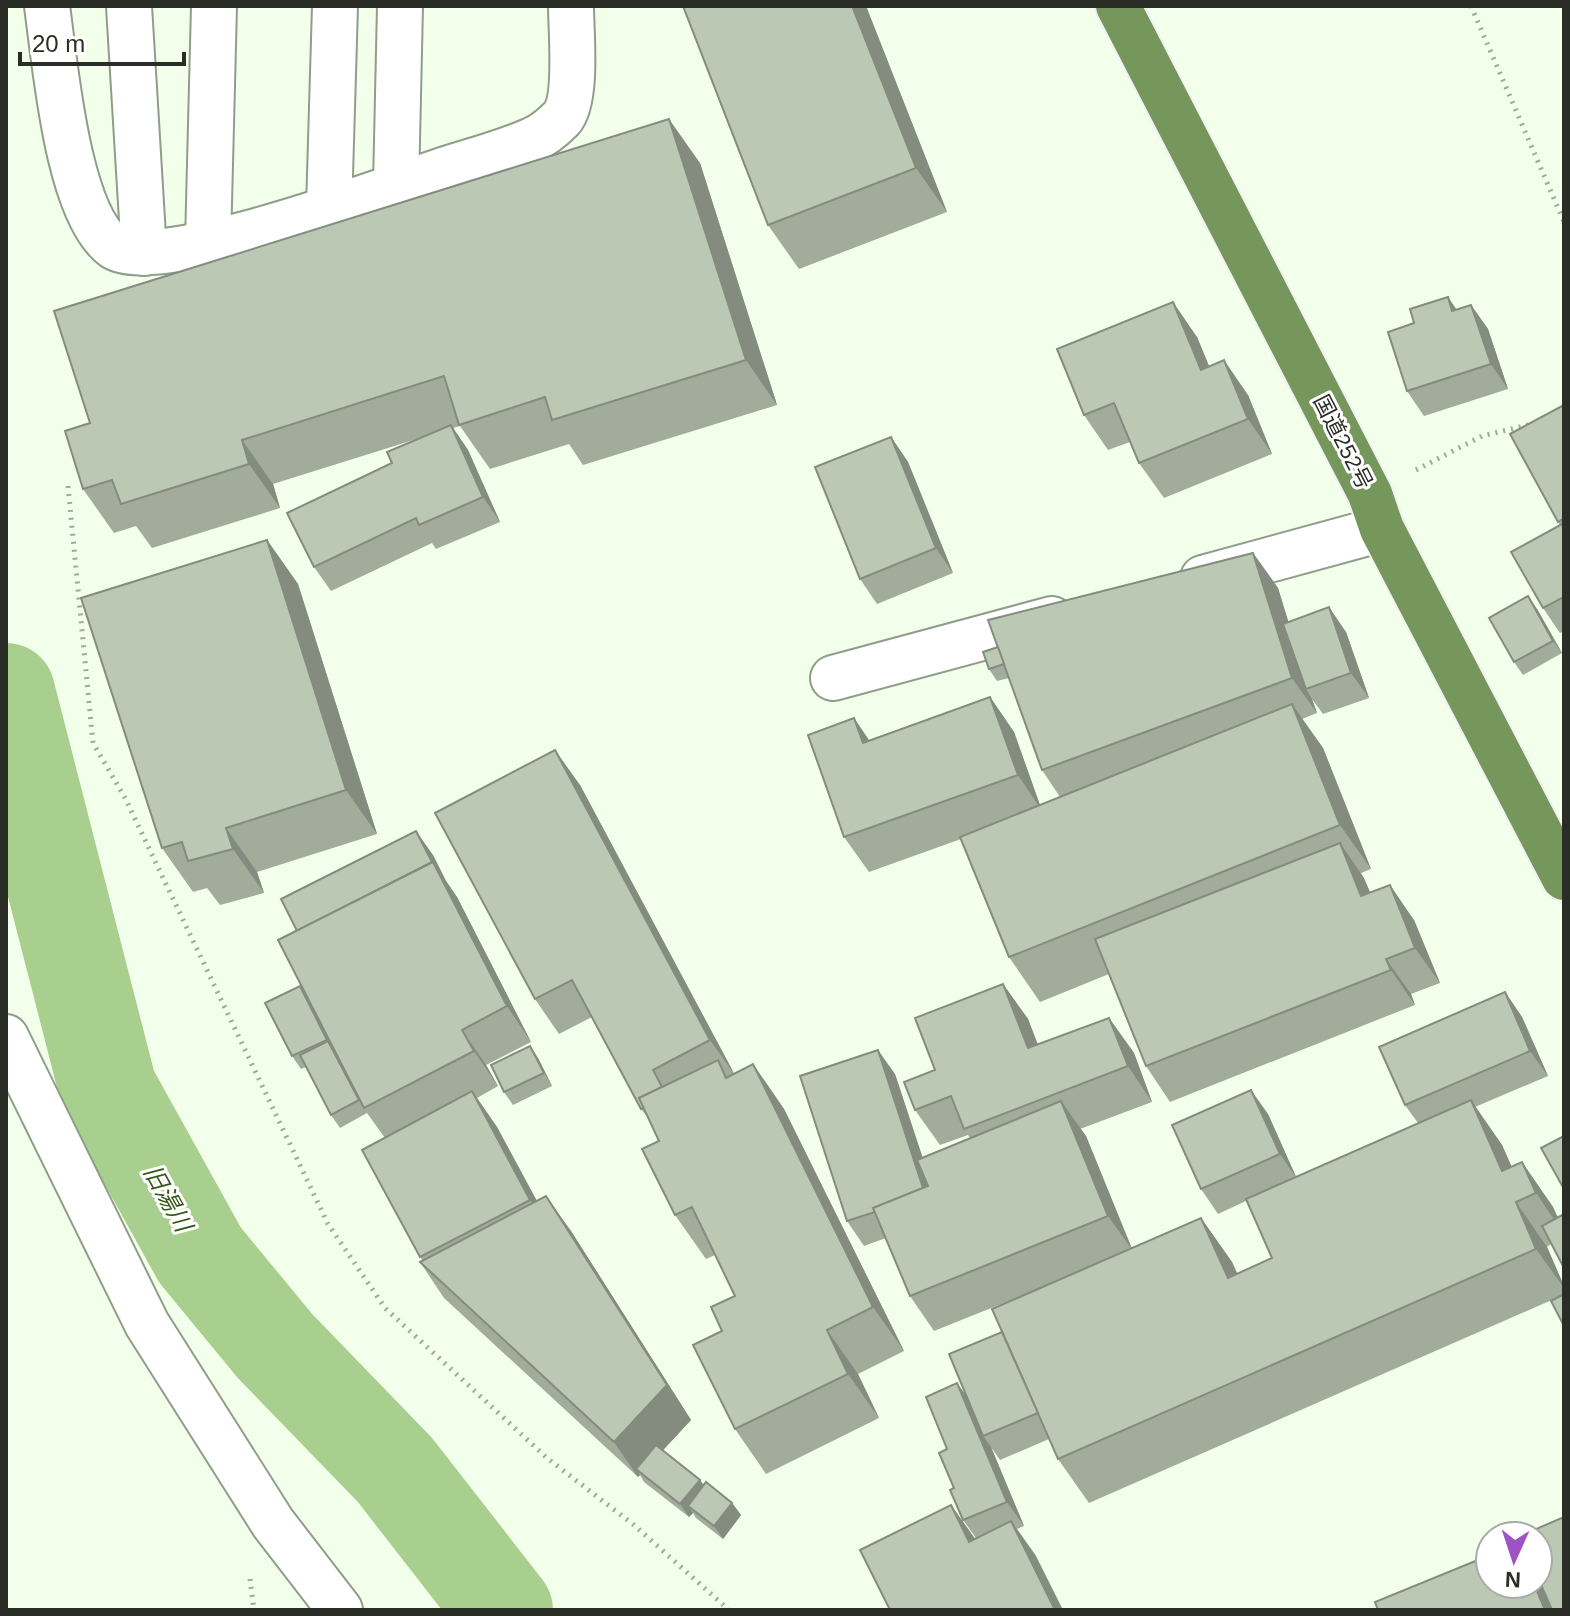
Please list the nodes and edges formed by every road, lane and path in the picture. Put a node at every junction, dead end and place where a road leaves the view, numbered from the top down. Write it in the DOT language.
graph roads {
  1 [pos="47,6"];
  2 [pos="129,6"];
  3 [pos="214,6"];
  4 [pos="335,6"];
  5 [pos="400,6"];
  6 [pos="571,6"];
  7 [pos="1118,6"];
  8 [pos="1471,6"];
  9 [pos="396,186"];
  10 [pos="329,209"];
  11 [pos="1564,222"];
  12 [pos="208,243"];
  13 [pos="144,253"];
  14 [pos="1537,423"];
  15 [pos="68,486"];
  16 [pos="1376,511"];
  17 [pos="1167,587"];
  18 [pos="1091,608"];
  19 [pos="833,678"];
  20 [pos="1564,878"];
  21 [pos="6,1037"];
  22 [pos="340,1610"];
  23 [pos="729,1610"];
  1 -- 13 [label="street"];
  2 -- 13 [label="street"];
  3 -- 12 [label="street"];
  4 -- 10 [label="street"];
  5 -- 9 [label="street"];
  6 -- 9 [label="street"];
  7 -- 16 [label="highway, 国道252号"];
  8 -- 11 [label="path"];
  9 -- 10 [label="street"];
  10 -- 12 [label="street"];
  12 -- 13 [label="street"];
  14 -- 16 [label="path"];
  15 -- 23 [label="path"];
  16 -- 17 [label="street"];
  16 -- 20 [label="highway, 国道252号"];
  18 -- 19 [label="street"];
  21 -- 22 [label="street"];
}
